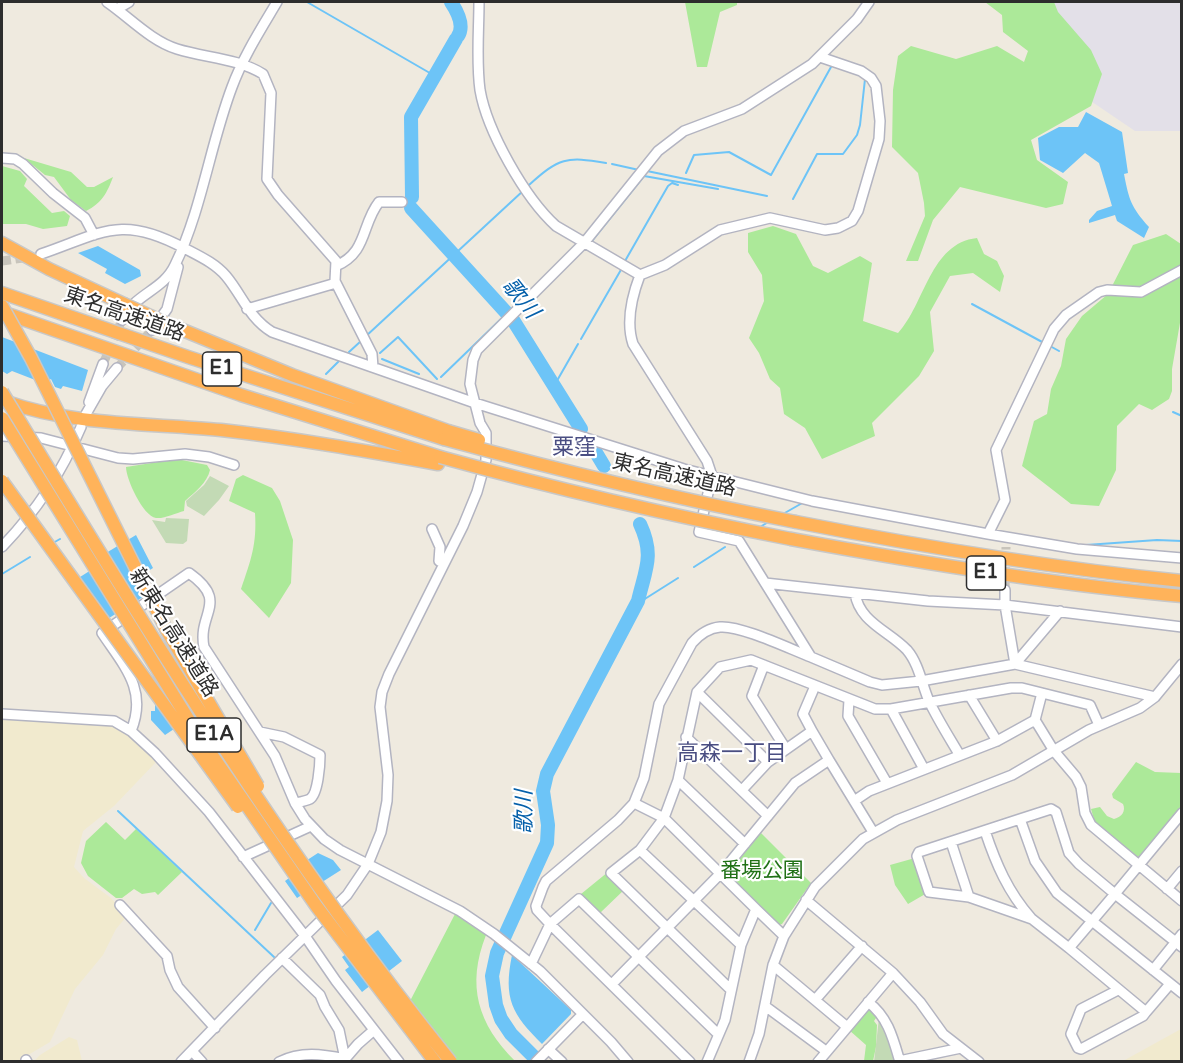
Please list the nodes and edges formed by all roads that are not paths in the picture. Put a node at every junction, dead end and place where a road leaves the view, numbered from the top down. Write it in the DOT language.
graph roads {
  1 [pos="107,2"];
  2 [pos="129,2"];
  3 [pos="277,2"];
  4 [pos="479,2"];
  5 [pos="868,2"];
  6 [pos="117,9"];
  7 [pos="820,57"];
  8 [pos="242,63"];
  9 [pos="2,158"];
  10 [pos="402,202"];
  11 [pos="94,235"];
  12 [pos="2,243"];
  13 [pos="584,243"];
  14 [pos="183,247"];
  15 [pos="41,254"];
  16 [pos="336,266"];
  17 [pos="1182,270"];
  18 [pos="640,275"];
  19 [pos="336,283"];
  20 [pos="2,293"];
  21 [pos="2,306"];
  22 [pos="247,309"];
  23 [pos="2,312"];
  24 [pos="122,320"];
  25 [pos="152,330"];
  26 [pos="103,364"];
  27 [pos="373,367"];
  28 [pos="117,368"];
  29 [pos="2,392"];
  30 [pos="2,400"];
  31 [pos="475,403"];
  32 [pos="2,418"];
  33 [pos="81,427"];
  34 [pos="2,435"];
  35 [pos="446,435"];
  36 [pos="73,447"];
  37 [pos="439,461"];
  38 [pos="234,465"];
  39 [pos="712,476"];
  40 [pos="2,481"];
  41 [pos="432,529"];
  42 [pos="988,534"];
  43 [pos="2,547"];
  44 [pos="1182,558"];
  45 [pos="444,564"];
  46 [pos="1182,581"];
  47 [pos="765,583"];
  48 [pos="1005,590"];
  49 [pos="855,593"];
  50 [pos="1182,596"];
  51 [pos="1005,605"];
  52 [pos="1060,611"];
  53 [pos="1182,627"];
  54 [pos="811,657"];
  55 [pos="1015,664"];
  56 [pos="1182,664"];
  57 [pos="764,665"];
  58 [pos="921,681"];
  59 [pos="815,686"];
  60 [pos="697,692"];
  61 [pos="1042,693"];
  62 [pos="969,695"];
  63 [pos="1155,697"];
  64 [pos="849,700"];
  65 [pos="929,702"];
  66 [pos="891,709"];
  67 [pos="2,714"];
  68 [pos="1035,720"];
  69 [pos="1099,725"];
  70 [pos="812,730"];
  71 [pos="131,731"];
  72 [pos="260,732"];
  73 [pos="686,737"];
  74 [pos="997,741"];
  75 [pos="786,749"];
  76 [pos="1054,752"];
  77 [pos="959,754"];
  78 [pos="830,760"];
  79 [pos="768,762"];
  80 [pos="924,769"];
  81 [pos="678,780"];
  82 [pos="887,783"];
  83 [pos="742,790"];
  84 [pos="854,801"];
  85 [pos="296,803"];
  86 [pos="634,803"];
  87 [pos="1182,813"];
  88 [pos="768,816"];
  89 [pos="664,818"];
  90 [pos="1020,819"];
  91 [pos="311,826"];
  92 [pos="985,831"];
  93 [pos="873,832"];
  94 [pos="951,842"];
  95 [pos="745,844"];
  96 [pos="640,850"];
  97 [pos="243,857"];
  98 [pos="368,864"];
  99 [pos="1138,866"];
  100 [pos="1182,871"];
  101 [pos="721,873"];
  102 [pos="1167,889"];
  103 [pos="1115,894"];
  104 [pos="969,897"];
  105 [pos="806,900"];
  106 [pos="693,901"];
  107 [pos="1182,901"];
  108 [pos="120,905"];
  109 [pos="317,907"];
  110 [pos="756,909"];
  111 [pos="1032,919"];
  112 [pos="1092,921"];
  113 [pos="550,924"];
  114 [pos="666,929"];
  115 [pos="305,936"];
  116 [pos="354,936"];
  117 [pos="784,936"];
  118 [pos="1179,941"];
  119 [pos="741,945"];
  120 [pos="862,946"];
  121 [pos="1069,948"];
  122 [pos="639,957"];
  123 [pos="282,958"];
  124 [pos="531,964"];
  125 [pos="773,965"];
  126 [pos="1153,970"];
  127 [pos="893,974"];
  128 [pos="612,984"];
  129 [pos="1170,984"];
  130 [pos="730,989"];
  131 [pos="1118,990"];
  132 [pos="1182,993"];
  133 [pos="815,1000"];
  134 [pos="868,1002"];
  135 [pos="765,1006"];
  136 [pos="1146,1012"];
  137 [pos="583,1014"];
  138 [pos="846,1026"];
  139 [pos="214,1028"];
  140 [pos="374,1030"];
  141 [pos="718,1034"];
  142 [pos="961,1048"];
  143 [pos="192,1051"];
  144 [pos="547,1051"];
  145 [pos="826,1051"];
  146 [pos="345,1060"];
  147 [pos="900,1061"];
  148 [pos="181,1062"];
  149 [pos="202,1062"];
  150 [pos="279,1062"];
  151 [pos="399,1062"];
  152 [pos="435,1062"];
  153 [pos="451,1062"];
  154 [pos="536,1062"];
  155 [pos="562,1062"];
  156 [pos="628,1062"];
  157 [pos="690,1062"];
  158 [pos="706,1062"];
  159 [pos="749,1062"];
  160 [pos="818,1062"];
  161 [pos="979,1062"];
  1 -- 6 [label="street"];
  2 -- 6 [label="street"];
  3 -- 8 [label="street"];
  4 -- 13 [label="street"];
  5 -- 7 [label="street"];
  6 -- 8 [label="street"];
  7 -- 13 [label="street"];
  7 -- 18 [label="street"];
  8 -- 14 [label="street"];
  8 -- 16 [label="street"];
  9 -- 11 [label="street"];
  10 -- 16 [label="street"];
  11 -- 14 [label="street"];
  11 -- 15 [label="street"];
  12 -- 35 [label="highway, bridge"];
  13 -- 18 [label="street"];
  13 -- 31 [label="street"];
  14 -- 22 [label="street"];
  14 -- 24 [label="street"];
  14 -- 25 [label="street"];
  16 -- 19 [label="street"];
  17 -- 42 [label="street"];
  18 -- 39 [label="street"];
  19 -- 22 [label="street"];
  19 -- 27 [label="street"];
  20 -- 35 [label="highway, 東名高速道路 / E1"];
  21 -- 116 [label="highway, bridge"];
  22 -- 27 [label="street"];
  23 -- 37 [label="highway, 東名高速道路 / E1"];
  26 -- 28 [label="street"];
  27 -- 31 [label="street"];
  29 -- 116 [label="highway, 新東名高速道路 / E1A, bridge"];
  30 -- 37 [label="highway"];
  31 -- 39 [label="street"];
  31 -- 45 [label="street"];
  32 -- 109 [label="highway, 新東名高速道路 / E1A, bridge"];
  33 -- 36 [label="street"];
  34 -- 36 [label="street"];
  35 -- 46 [label="highway, 東名高速道路 / E1, bridge"];
  36 -- 38 [label="street"];
  36 -- 43 [label="street"];
  37 -- 50 [label="highway, 東名高速道路 / E1, bridge"];
  39 -- 42 [label="street"];
  39 -- 47 [label="street"];
  40 -- 109 [label="highway, bridge"];
  41 -- 45 [label="street"];
  42 -- 44 [label="street"];
  45 -- 98 [label="street"];
  47 -- 49 [label="street"];
  47 -- 54 [label="street"];
  48 -- 51 [label="street"];
  49 -- 51 [label="street"];
  49 -- 58 [label="street"];
  51 -- 52 [label="street"];
  51 -- 55 [label="street"];
  52 -- 53 [label="street"];
  52 -- 55 [label="street"];
  54 -- 58 [label="street"];
  54 -- 86 [label="street"];
  55 -- 58 [label="street"];
  55 -- 63 [label="street"];
  56 -- 63 [label="street"];
  57 -- 59 [label="street"];
  57 -- 60 [label="street"];
  57 -- 75 [label="street"];
  58 -- 65 [label="street"];
  59 -- 64 [label="street"];
  59 -- 70 [label="street"];
  60 -- 73 [label="street"];
  60 -- 79 [label="street"];
  61 -- 62 [label="street"];
  61 -- 68 [label="street"];
  61 -- 69 [label="street"];
  62 -- 65 [label="street"];
  62 -- 74 [label="street"];
  63 -- 69 [label="street"];
  64 -- 66 [label="street"];
  64 -- 82 [label="street"];
  65 -- 66 [label="street"];
  65 -- 77 [label="street"];
  66 -- 80 [label="street"];
  67 -- 71 [label="street"];
  68 -- 74 [label="street"];
  68 -- 76 [label="street"];
  69 -- 76 [label="street"];
  70 -- 75 [label="street"];
  70 -- 78 [label="street"];
  71 -- 72 [label="street"];
  71 -- 97 [label="street"];
  72 -- 85 [label="street"];
  72 -- 85 [label="street"];
  73 -- 81 [label="street"];
  73 -- 83 [label="street"];
  74 -- 77 [label="street"];
  75 -- 79 [label="street"];
  76 -- 93 [label="street"];
  76 -- 99 [label="street"];
  77 -- 80 [label="street"];
  78 -- 84 [label="street"];
  78 -- 88 [label="street"];
  79 -- 83 [label="street"];
  80 -- 82 [label="street"];
  81 -- 89 [label="street"];
  81 -- 95 [label="street"];
  82 -- 84 [label="street"];
  83 -- 88 [label="street"];
  84 -- 93 [label="street"];
  85 -- 91 [label="street"];
  86 -- 89 [label="street"];
  86 -- 113 [label="street"];
  87 -- 99 [label="street"];
  88 -- 95 [label="street"];
  89 -- 96 [label="street"];
  89 -- 101 [label="street"];
  90 -- 92 [label="street"];
  90 -- 103 [label="street"];
  90 -- 112 [label="street"];
  91 -- 97 [label="street"];
  91 -- 98 [label="street"];
  92 -- 94 [label="street"];
  92 -- 111 [label="street"];
  93 -- 105 [label="street"];
  94 -- 104 [label="street"];
  94 -- 104 [label="street"];
  95 -- 101 [label="street"];
  96 -- 106 [label="street"];
  96 -- 114 [label="street"];
  97 -- 115 [label="street"];
  98 -- 115 [label="street"];
  98 -- 124 [label="street"];
  99 -- 102 [label="street"];
  99 -- 103 [label="street"];
  100 -- 102 [label="street"];
  101 -- 106 [label="street"];
  101 -- 110 [label="street"];
  102 -- 107 [label="street"];
  103 -- 112 [label="street"];
  103 -- 118 [label="street"];
  104 -- 111 [label="street"];
  105 -- 117 [label="street"];
  105 -- 120 [label="street"];
  106 -- 114 [label="street"];
  106 -- 119 [label="street"];
  108 -- 139 [label="street"];
  109 -- 152 [label="highway, 新東名高速道路 / E1A, bridge"];
  110 -- 117 [label="street"];
  110 -- 119 [label="street"];
  111 -- 121 [label="street"];
  112 -- 121 [label="street"];
  112 -- 126 [label="street"];
  113 -- 122 [label="street"];
  113 -- 124 [label="street"];
  113 -- 128 [label="street"];
  114 -- 122 [label="street"];
  114 -- 130 [label="street"];
  115 -- 123 [label="street"];
  115 -- 140 [label="street"];
  116 -- 153 [label="highway, 新東名高速道路 / E1A, bridge"];
  117 -- 125 [label="street"];
  118 -- 126 [label="street"];
  119 -- 130 [label="street"];
  120 -- 127 [label="street"];
  120 -- 133 [label="street"];
  121 -- 131 [label="street"];
  122 -- 128 [label="street"];
  122 -- 141 [label="street"];
  123 -- 139 [label="street"];
  123 -- 146 [label="street"];
  124 -- 137 [label="street"];
  125 -- 133 [label="street"];
  125 -- 135 [label="street"];
  126 -- 129 [label="street"];
  127 -- 134 [label="street"];
  127 -- 142 [label="street"];
  128 -- 157 [label="street"];
  129 -- 132 [label="street"];
  129 -- 136 [label="street"];
  130 -- 141 [label="street"];
  131 -- 136 [label="street"];
  131 -- 136 [label="street"];
  133 -- 138 [label="street"];
  134 -- 138 [label="street"];
  134 -- 147 [label="street"];
  135 -- 145 [label="street"];
  135 -- 159 [label="street"];
  137 -- 144 [label="street"];
  137 -- 156 [label="street"];
  138 -- 145 [label="street"];
  139 -- 143 [label="street"];
  140 -- 146 [label="street"];
  140 -- 151 [label="street"];
  141 -- 158 [label="street"];
  142 -- 147 [label="street"];
  142 -- 161 [label="street"];
  143 -- 148 [label="street"];
  143 -- 149 [label="street"];
  144 -- 154 [label="street"];
  144 -- 155 [label="street"];
  145 -- 160 [label="street"];
  146 -- 150 [label="street"];
}
